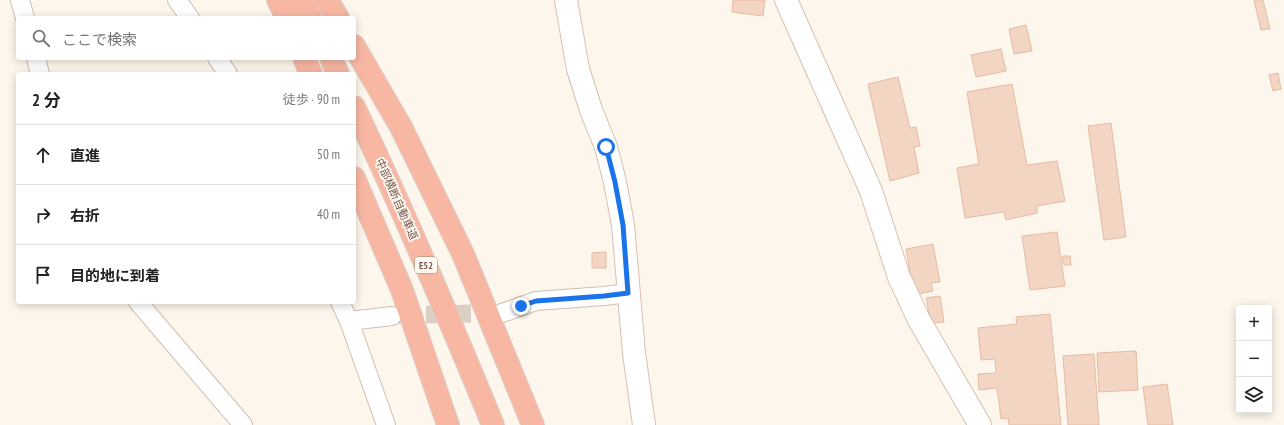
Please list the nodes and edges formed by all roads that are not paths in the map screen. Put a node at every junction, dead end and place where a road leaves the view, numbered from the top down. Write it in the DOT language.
graph roads {
  1 [pos="20,0"];
  2 [pos="177,0"];
  3 [pos="278,0"];
  4 [pos="302,0"];
  5 [pos="327,0"];
  6 [pos="566,0"];
  7 [pos="786,0"];
  8 [pos="24,16"];
  9 [pos="189,16"];
  10 [pos="286,16"];
  11 [pos="310,16"];
  12 [pos="337,16"];
  13 [pos="356,49"];
  14 [pos="36,60"];
  15 [pos="218,60"];
  16 [pos="305,60"];
  17 [pos="332,60"];
  18 [pos="40,72"];
  19 [pos="227,72"];
  20 [pos="310,72"];
  21 [pos="337,72"];
  22 [pos="356,110"];
  23 [pos="356,183"];
  24 [pos="628,293"];
  25 [pos="140,304"];
  26 [pos="341,304"];
  27 [pos="502,313"];
  28 [pos="392,316"];
  29 [pos="349,321"];
  30 [pos="243,425"];
  31 [pos="386,425"];
  32 [pos="448,425"];
  33 [pos="493,425"];
  34 [pos="533,425"];
  35 [pos="644,425"];
  36 [pos="980,425"];
  1 -- 8 [label="street"];
  2 -- 9 [label="street"];
  3 -- 10 [label="highway"];
  4 -- 11 [label="highway"];
  5 -- 12 [label="highway"];
  6 -- 24 [label="street"];
  7 -- 36 [label="street"];
  13 -- 34 [label="highway"];
  14 -- 18 [label="street"];
  15 -- 19 [label="street"];
  16 -- 20 [label="highway"];
  17 -- 21 [label="highway"];
  22 -- 33 [label="highway, 中部横断自動車道 / E52"];
  23 -- 32 [label="highway"];
  24 -- 27 [label="street"];
  24 -- 35 [label="street"];
  25 -- 30 [label="street"];
  26 -- 29 [label="street"];
  28 -- 29 [label="street"];
  29 -- 31 [label="street"];
}
